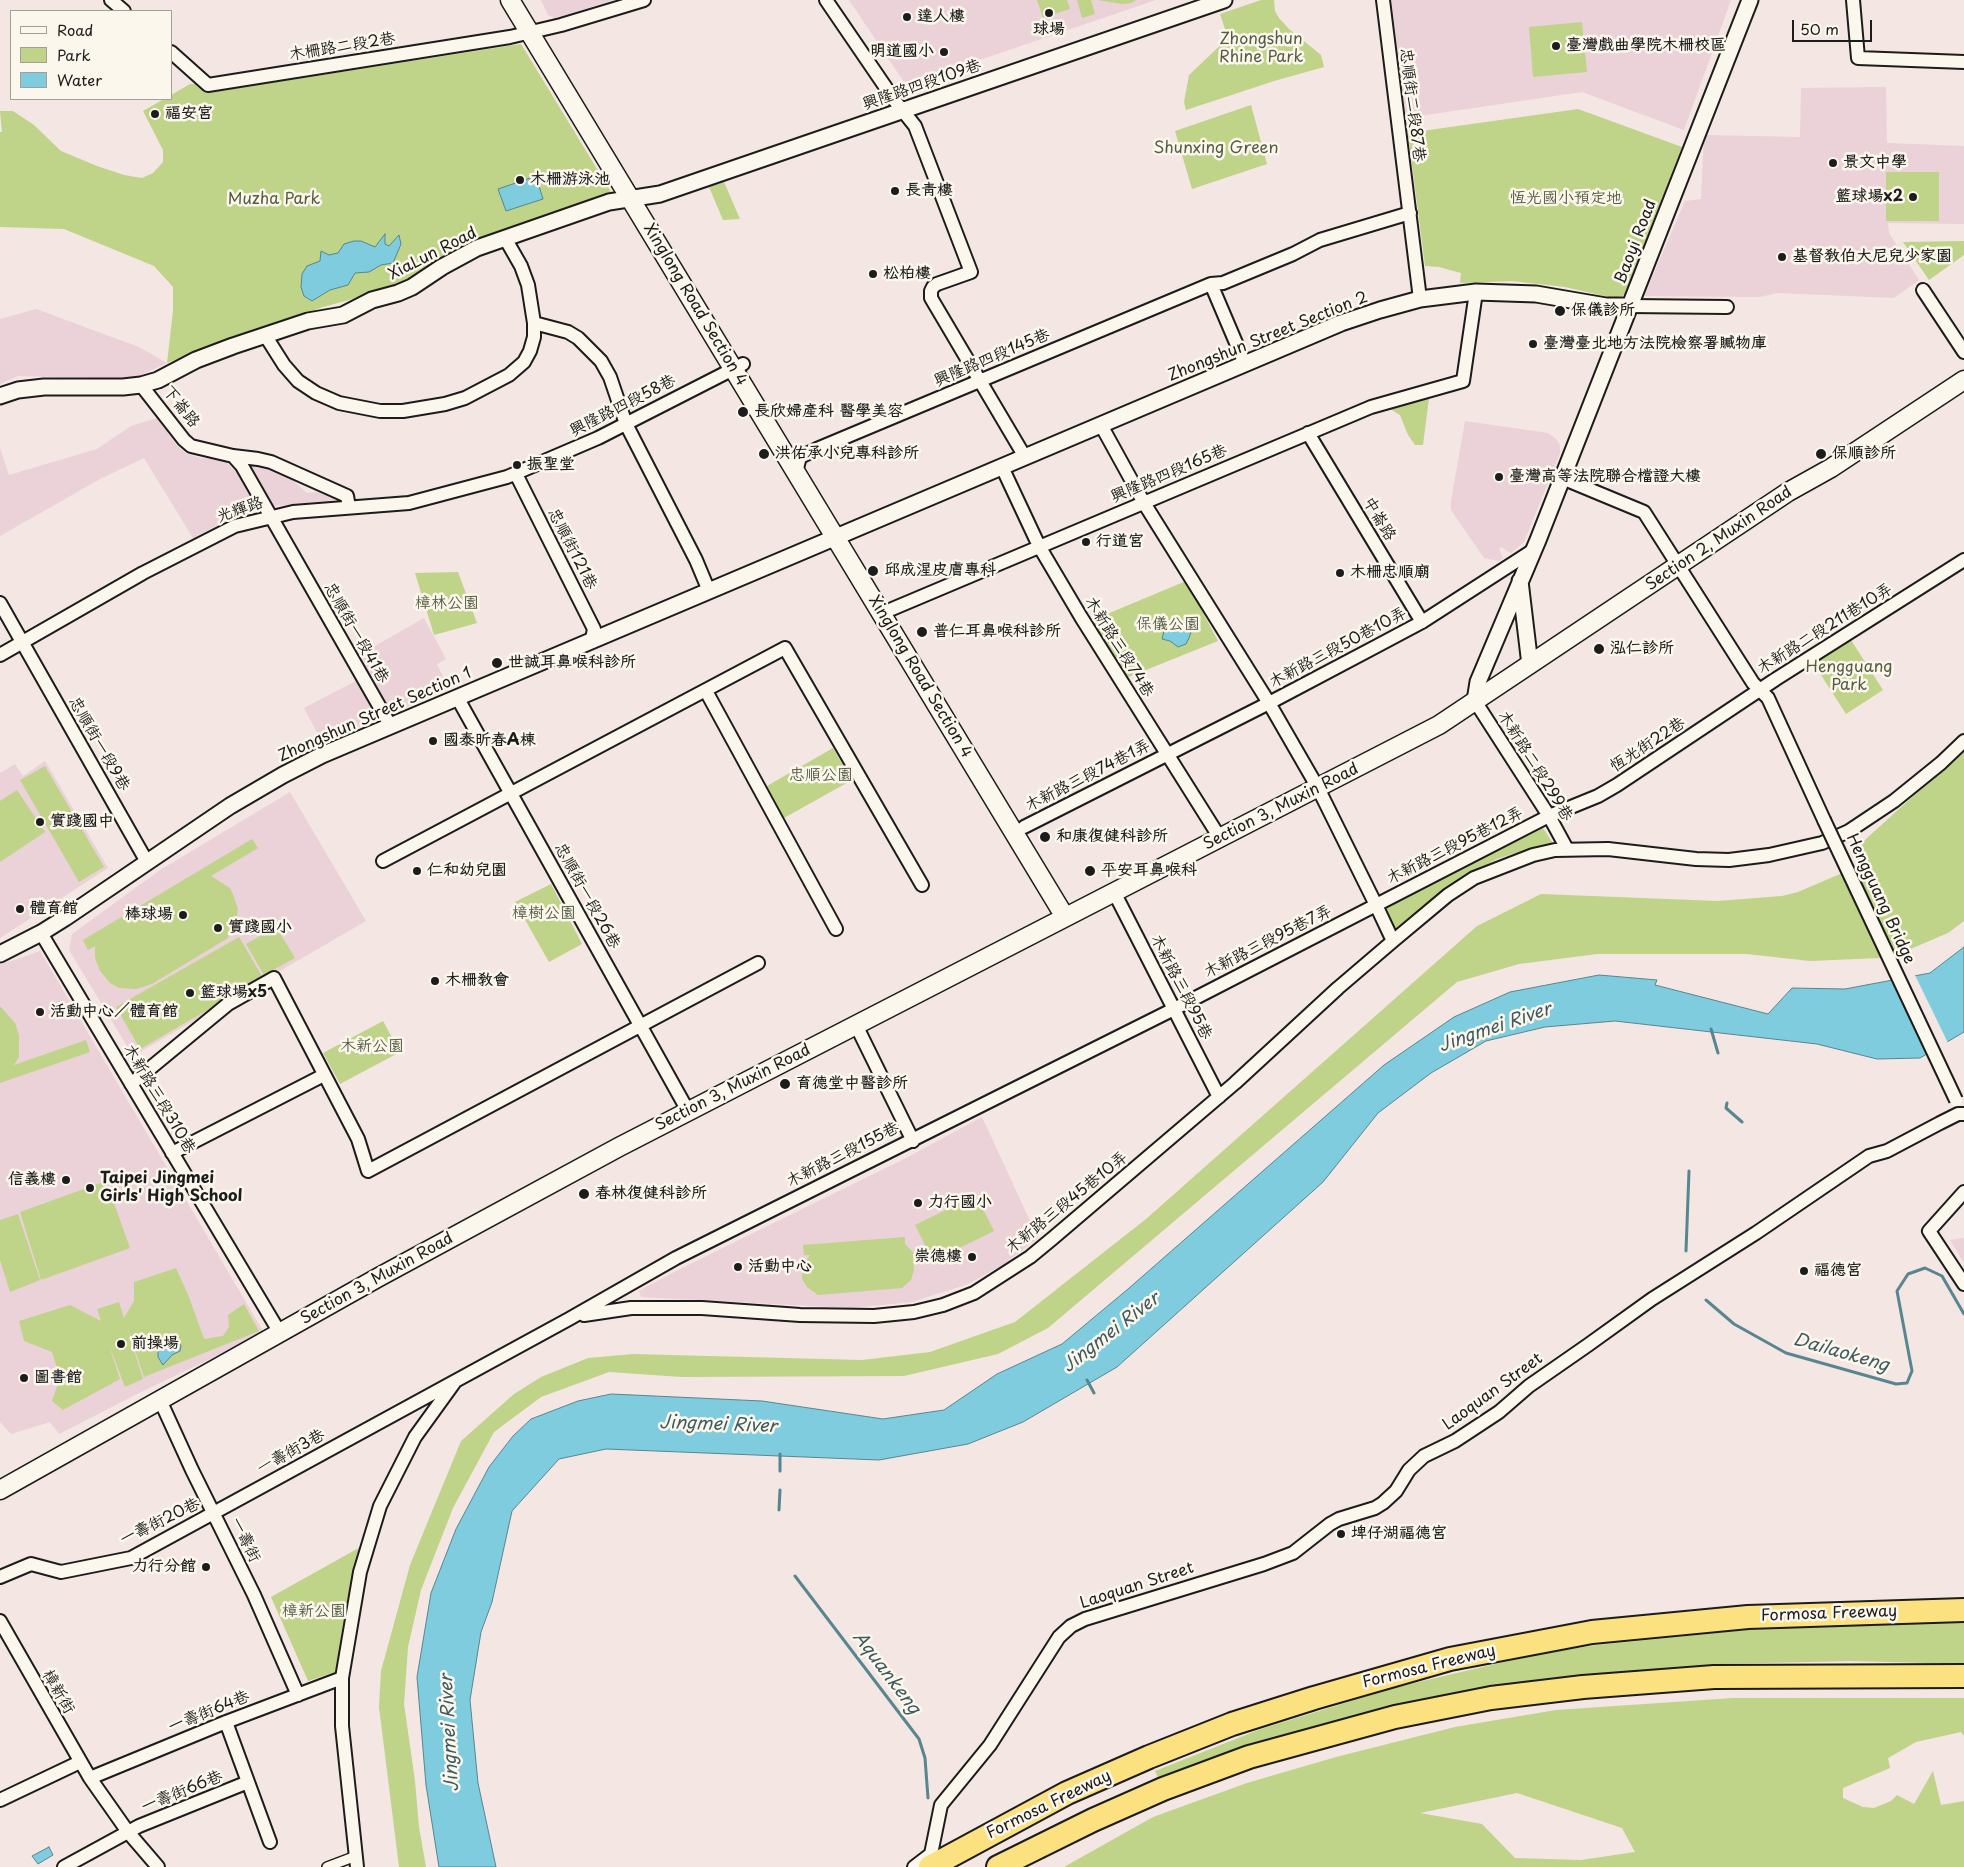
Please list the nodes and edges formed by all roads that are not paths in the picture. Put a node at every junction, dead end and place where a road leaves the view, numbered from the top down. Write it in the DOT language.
graph roads {
  1 [pos="111,0"];
  2 [pos="510,0"];
  3 [pos="523,0"];
  4 [pos="644,0"];
  5 [pos="826,0"];
  6 [pos="1383,0"];
  7 [pos="1750,0"];
  8 [pos="1853,0"];
  9 [pos="1217,1"];
  10 [pos="123,10"];
  11 [pos="536,31"];
  12 [pos="172,53"];
  13 [pos="1964,62"];
  14 [pos="903,110"];
  15 [pos="636,198"];
  16 [pos="1410,213"];
  17 [pos="505,238"];
  18 [pos="1211,284"];
  19 [pos="1923,290"];
  20 [pos="1476,292"];
  21 [pos="1420,299"];
  22 [pos="1630,306"];
  23 [pos="1728,307"];
  24 [pos="534,323"];
  25 [pos="265,335"];
  26 [pos="1964,352"];
  27 [pos="1245,364"];
  28 [pos="738,366"];
  29 [pos="1964,380"];
  30 [pos="980,381"];
  31 [pos="141,385"];
  32 [pos="0,396"];
  33 [pos="626,424"];
  34 [pos="1101,425"];
  35 [pos="1308,433"];
  36 [pos="233,456"];
  37 [pos="1025,457"];
  38 [pos="798,465"];
  39 [pos="1002,467"];
  40 [pos="516,474"];
  41 [pos="1562,478"];
  42 [pos="1144,503"];
  43 [pos="348,507"];
  44 [pos="271,516"];
  45 [pos="841,535"];
  46 [pos="1038,546"];
  47 [pos="1532,552"];
  48 [pos="1964,560"];
  49 [pos="1678,566"];
  50 [pos="1520,580"];
  51 [pos="709,590"];
  52 [pos="0,602"];
  53 [pos="892,609"];
  54 [pos="1422,622"];
  55 [pos="592,639"];
  56 [pos="23,643"];
  57 [pos="0,655"];
  58 [pos="1530,665"];
  59 [pos="706,691"];
  60 [pos="1763,694"];
  61 [pos="458,697"];
  62 [pos="1475,701"];
  63 [pos="1269,703"];
  64 [pos="390,725"];
  65 [pos="1964,741"];
  66 [pos="1167,754"];
  67 [pos="1318,788"];
  68 [pos="512,794"];
  69 [pos="1549,816"];
  70 [pos="1024,827"];
  71 [pos="1220,838"];
  72 [pos="1567,849"];
  73 [pos="383,861"];
  74 [pos="147,862"];
  75 [pos="922,885"];
  76 [pos="1114,892"];
  77 [pos="1376,905"];
  78 [pos="1070,915"];
  79 [pos="836,929"];
  80 [pos="41,933"];
  81 [pos="1393,941"];
  82 [pos="0,954"];
  83 [pos="758,962"];
  84 [pos="1174,1009"];
  85 [pos="856,1025"];
  86 [pos="640,1026"];
  87 [pos="324,1075"];
  88 [pos="131,1084"];
  89 [pos="1219,1097"];
  90 [pos="688,1111"];
  91 [pos="1964,1113"];
  92 [pos="913,1141"];
  93 [pos="172,1153"];
  94 [pos="1964,1192"];
  95 [pos="1964,1284"];
  96 [pos="565,1321"];
  97 [pos="280,1333"];
  98 [pos="460,1378"];
  99 [pos="160,1400"];
  100 [pos="0,1490"];
  101 [pos="214,1514"];
  102 [pos="0,1577"];
  103 [pos="1964,1610"];
  104 [pos="0,1621"];
  105 [pos="1964,1676"];
  106 [pos="342,1678"];
  107 [pos="298,1695"];
  108 [pos="226,1722"];
  109 [pos="80,1762"];
  110 [pos="90,1778"];
  111 [pos="248,1782"];
  112 [pos="0,1800"];
  113 [pos="128,1832"];
  114 [pos="270,1842"];
  115 [pos="356,1861"];
  116 [pos="64,1867"];
  117 [pos="158,1867"];
  118 [pos="327,1867"];
  119 [pos="914,1867"];
  120 [pos="930,1867"];
  121 [pos="998,1867"];
  1 -- 10 [label="street"];
  2 -- 11 [label="main road, Xinglong Road Section 4"];
  3 -- 11 [label="main road, Xinglong Road Section 4"];
  4 -- 11 [label="street"];
  5 -- 14 [label="street"];
  6 -- 16 [label="street, 忠順街二段87巷"];
  7 -- 22 [label="street, Baoyi Road"];
  8 -- 13 [label="street"];
  9 -- 14 [label="street, 興隆路四段109巷"];
  11 -- 12 [label="street, 木柵路二段2巷"];
  11 -- 15 [label="main road, Xinglong Road Section 4"];
  14 -- 15 [label="street, 興隆路四段109巷"];
  14 -- 30 [label="street"];
  15 -- 17 [label="street, XiaLun Road"];
  15 -- 28 [label="main road, Xinglong Road Section 4"];
  16 -- 18 [label="street, 興隆路四段145巷"];
  16 -- 21 [label="street, 忠順街二段87巷"];
  17 -- 24 [label="street"];
  17 -- 25 [label="street, XiaLun Road"];
  18 -- 27 [label="street"];
  18 -- 30 [label="street, 興隆路四段145巷"];
  19 -- 26 [label="street"];
  20 -- 21 [label="street, Zhongshun Street Section 2"];
  20 -- 22 [label="street, Zhongshun Street Section 2"];
  20 -- 35 [label="street, 興隆路四段165巷"];
  21 -- 27 [label="street, Zhongshun Street Section 2"];
  22 -- 23 [label="street, Zhongshun Street Section 2"];
  22 -- 41 [label="street, Baoyi Road"];
  24 -- 25 [label="street"];
  24 -- 33 [label="street"];
  25 -- 31 [label="street, XiaLun Road"];
  27 -- 34 [label="street, Zhongshun Street Section 2"];
  28 -- 33 [label="street, 興隆路四段58巷"];
  28 -- 38 [label="main road, Xinglong Road Section 4"];
  29 -- 49 [label="main road, Section 2, Muxin Road"];
  30 -- 37 [label="street"];
  30 -- 38 [label="street, 興隆路四段145巷"];
  31 -- 32 [label="street, 下崙路"];
  31 -- 36 [label="street, 下崙路"];
  33 -- 40 [label="street, 興隆路四段58巷"];
  33 -- 51 [label="street"];
  34 -- 37 [label="street, Zhongshun Street Section 2"];
  34 -- 42 [label="street"];
  35 -- 42 [label="street, 興隆路四段165巷"];
  35 -- 54 [label="street, 中崙路"];
  36 -- 43 [label="street, 下崙路"];
  36 -- 44 [label="street, 忠順街一段41巷"];
  37 -- 39 [label="street, Zhongshun Street Section 2"];
  38 -- 45 [label="main road, Xinglong Road Section 4"];
  39 -- 45 [label="street, Zhongshun Street Section 2"];
  39 -- 46 [label="street, 木新路三段74巷"];
  40 -- 43 [label="street, 光輝路"];
  40 -- 55 [label="street, 忠順街121巷"];
  41 -- 47 [label="street, Baoyi Road"];
  41 -- 49 [label="street, Hengguang Bridge"];
  42 -- 46 [label="street, 興隆路四段165巷"];
  42 -- 63 [label="street"];
  43 -- 44 [label="street, 光輝路"];
  44 -- 56 [label="street, 光輝路"];
  44 -- 64 [label="street, 忠順街一段41巷"];
  45 -- 51 [label="street, Zhongshun Street Section 1"];
  45 -- 53 [label="main road, Xinglong Road Section 4"];
  45 -- 78 [label="main road, Xinglong Road Section 4"];
  46 -- 53 [label="street, 興隆路四段165巷"];
  46 -- 66 [label="street, 木新路三段74巷"];
  47 -- 50 [label="street, Baoyi Road"];
  47 -- 54 [label="street, 木新路三段50巷10弄"];
  48 -- 60 [label="street, 木新路二段211巷10弄"];
  49 -- 58 [label="main road, Section 2, Muxin Road"];
  49 -- 60 [label="street, Hengguang Bridge"];
  50 -- 58 [label="street"];
  50 -- 62 [label="street, Baoyi Road"];
  51 -- 55 [label="street, Zhongshun Street Section 1"];
  52 -- 56 [label="street, 忠順街一段9巷"];
  53 -- 70 [label="main road, Xinglong Road Section 4"];
  54 -- 63 [label="street, 木新路三段50巷10弄"];
  55 -- 61 [label="street, Zhongshun Street Section 1"];
  56 -- 57 [label="street, 光輝路"];
  56 -- 74 [label="street, 忠順街一段9巷"];
  58 -- 62 [label="main road, Section 2, Muxin Road"];
  59 -- 68 [label="street"];
  59 -- 75 [label="street"];
  59 -- 79 [label="street"];
  60 -- 69 [label="street, 恆光街22巷"];
  60 -- 91 [label="street, Hengguang Bridge, bridge"];
  61 -- 64 [label="street, Zhongshun Street Section 1"];
  61 -- 68 [label="street, 忠順街一段26巷"];
  62 -- 67 [label="main road, Section 3, Muxin Road"];
  62 -- 69 [label="street, 木新路二段299巷"];
  63 -- 66 [label="street, 木新路三段50巷10弄"];
  63 -- 67 [label="street"];
  64 -- 74 [label="street, Zhongshun Street Section 1"];
  65 -- 72 [label="street, 木新路三段45巷10弄"];
  66 -- 70 [label="street, 木新路三段74巷1弄"];
  66 -- 71 [label="street, 木新路三段74巷"];
  67 -- 71 [label="main road, Section 3, Muxin Road"];
  67 -- 77 [label="street"];
  68 -- 73 [label="street"];
  68 -- 86 [label="street, 忠順街一段26巷"];
  69 -- 72 [label="street, 木新路二段299巷"];
  69 -- 77 [label="street, 木新路三段95巷12弄"];
  70 -- 78 [label="main road, Xinglong Road Section 4"];
  71 -- 76 [label="main road, Section 3, Muxin Road"];
  72 -- 81 [label="street, 木新路三段45巷10弄"];
  74 -- 80 [label="street, Zhongshun Street Section 1"];
  76 -- 78 [label="main road, Section 3, Muxin Road"];
  76 -- 84 [label="street, 木新路三段95巷"];
  77 -- 81 [label="street"];
  77 -- 84 [label="street, 木新路三段95巷7弄"];
  78 -- 85 [label="main road, Section 3, Muxin Road"];
  80 -- 82 [label="street, Zhongshun Street Section 1"];
  80 -- 88 [label="street, 木新路三段310巷"];
  81 -- 89 [label="street, 木新路三段45巷10弄"];
  83 -- 86 [label="street"];
  84 -- 89 [label="street, 木新路三段95巷"];
  84 -- 92 [label="street, 木新路三段95巷7弄"];
  85 -- 90 [label="main road, Section 3, Muxin Road"];
  85 -- 92 [label="street, 木新路三段155巷"];
  86 -- 87 [label="street"];
  86 -- 90 [label="street, 忠順街一段26巷"];
  87 -- 88 [label="street"];
  87 -- 93 [label="street"];
  88 -- 93 [label="street, 木新路三段310巷"];
  89 -- 96 [label="street, 木新路三段45巷10弄"];
  90 -- 97 [label="main road, Section 3, Muxin Road"];
  91 -- 119 [label="street, Laoquan Street"];
  92 -- 96 [label="street, 木新路三段155巷"];
  93 -- 97 [label="street, 木新路三段310巷"];
  94 -- 95 [label="street"];
  96 -- 98 [label="street, 一壽街3巷"];
  97 -- 99 [label="main road, Section 3, Muxin Road"];
  98 -- 101 [label="street, 一壽街3巷"];
  98 -- 106 [label="street"];
  99 -- 100 [label="main road, Section 3, Muxin Road"];
  99 -- 101 [label="street, 一壽街"];
  101 -- 102 [label="street, 一壽街20巷"];
  101 -- 107 [label="street, 一壽街"];
  103 -- 120 [label="highway, Formosa Freeway"];
  104 -- 109 [label="street, 樟新街"];
  105 -- 121 [label="highway, Formosa Freeway"];
  106 -- 107 [label="street, 一壽街64巷"];
  106 -- 115 [label="street"];
  107 -- 108 [label="street, 一壽街64巷"];
  108 -- 110 [label="street, 一壽街64巷"];
  108 -- 111 [label="street"];
  109 -- 110 [label="street, 樟新街"];
  109 -- 112 [label="street"];
  110 -- 113 [label="street, 樟新街"];
  111 -- 113 [label="street, 一壽街66巷"];
  111 -- 114 [label="street"];
  113 -- 116 [label="street, 一壽街66巷"];
  113 -- 117 [label="street"];
  115 -- 118 [label="street"];
}
